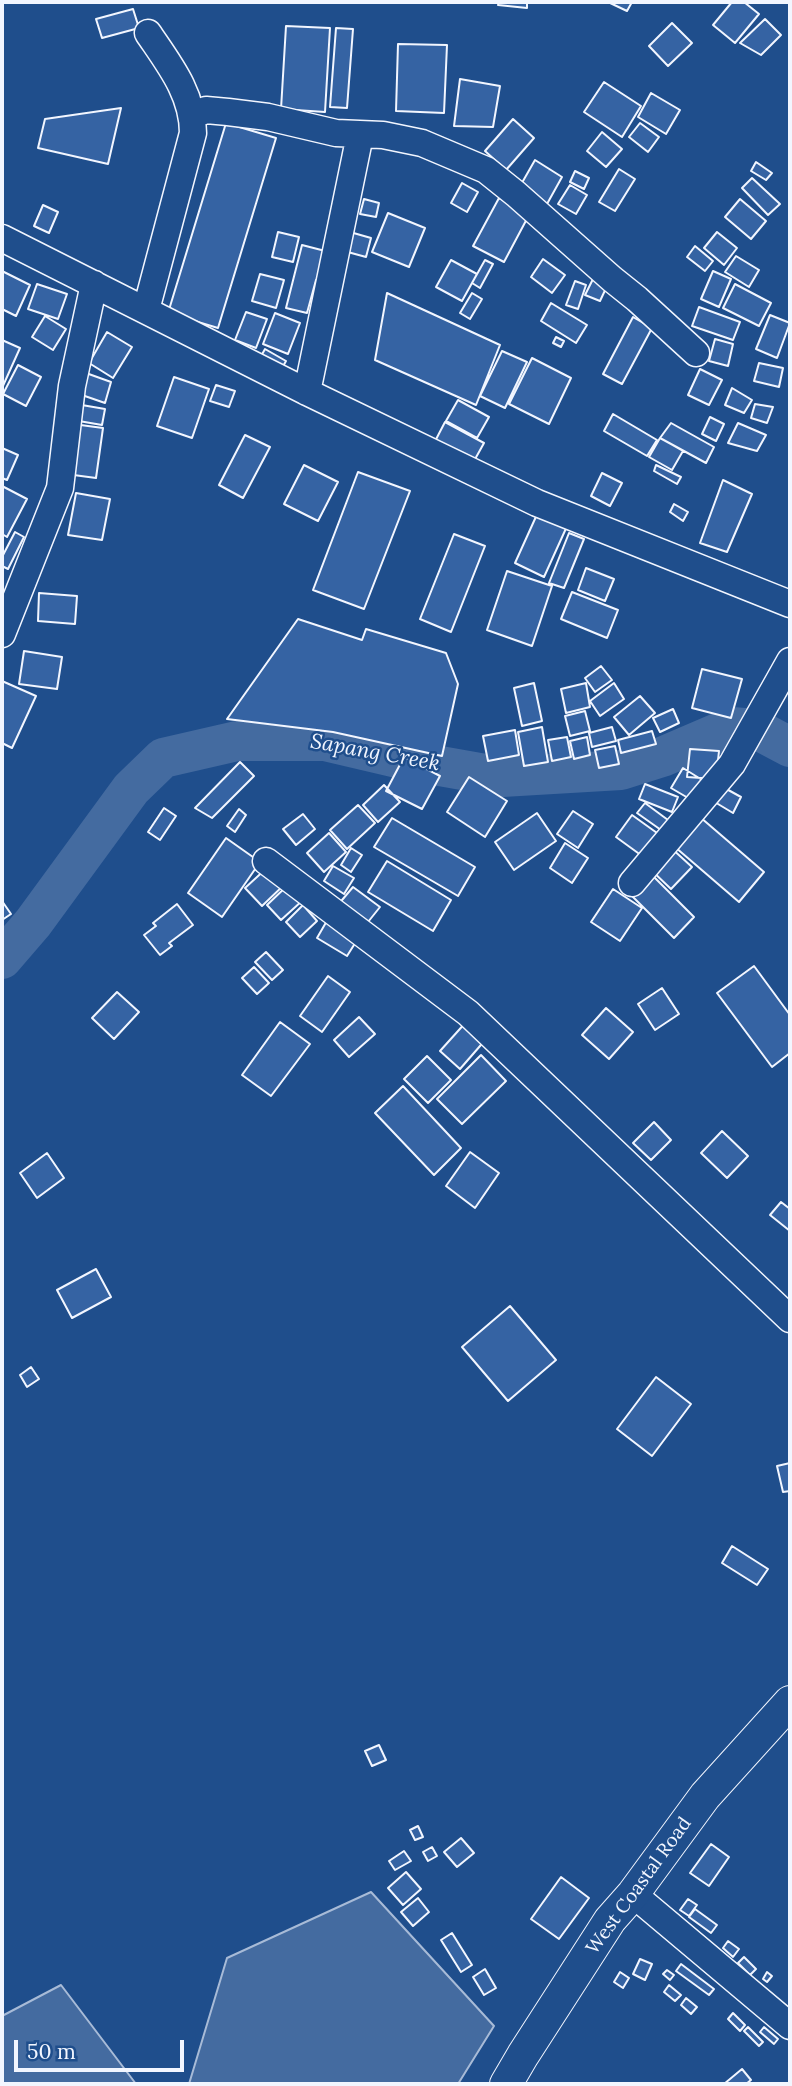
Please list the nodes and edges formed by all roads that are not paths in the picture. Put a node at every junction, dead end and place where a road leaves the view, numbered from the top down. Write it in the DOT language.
graph roads {
  1 [pos="148,33"];
  2 [pos="193,115"];
  3 [pos="360,135"];
  4 [pos="2,238"];
  5 [pos="94,284"];
  6 [pos="146,310"];
  7 [pos="696,353"];
  8 [pos="307,392"];
  9 [pos="8,592"];
  10 [pos="790,604"];
  11 [pos="2,634"];
  12 [pos="790,661"];
  13 [pos="266,861"];
  14 [pos="632,883"];
  15 [pos="790,1319"];
  16 [pos="790,1702"];
  17 [pos="632,1894"];
  18 [pos="790,2026"];
  19 [pos="506,2084"];
  1 -- 2 [label="street"];
  2 -- 3 [label="street"];
  2 -- 6 [label="street"];
  3 -- 7 [label="street"];
  3 -- 8 [label="street"];
  4 -- 5 [label="street"];
  5 -- 6 [label="street"];
  5 -- 9 [label="street"];
  6 -- 8 [label="street"];
  8 -- 10 [label="street"];
  9 -- 11 [label="street"];
  12 -- 14 [label="street"];
  13 -- 15 [label="street"];
  16 -- 17 [label="main road, West Coastal Road"];
  17 -- 18 [label="street"];
  17 -- 19 [label="main road, West Coastal Road"];
}
